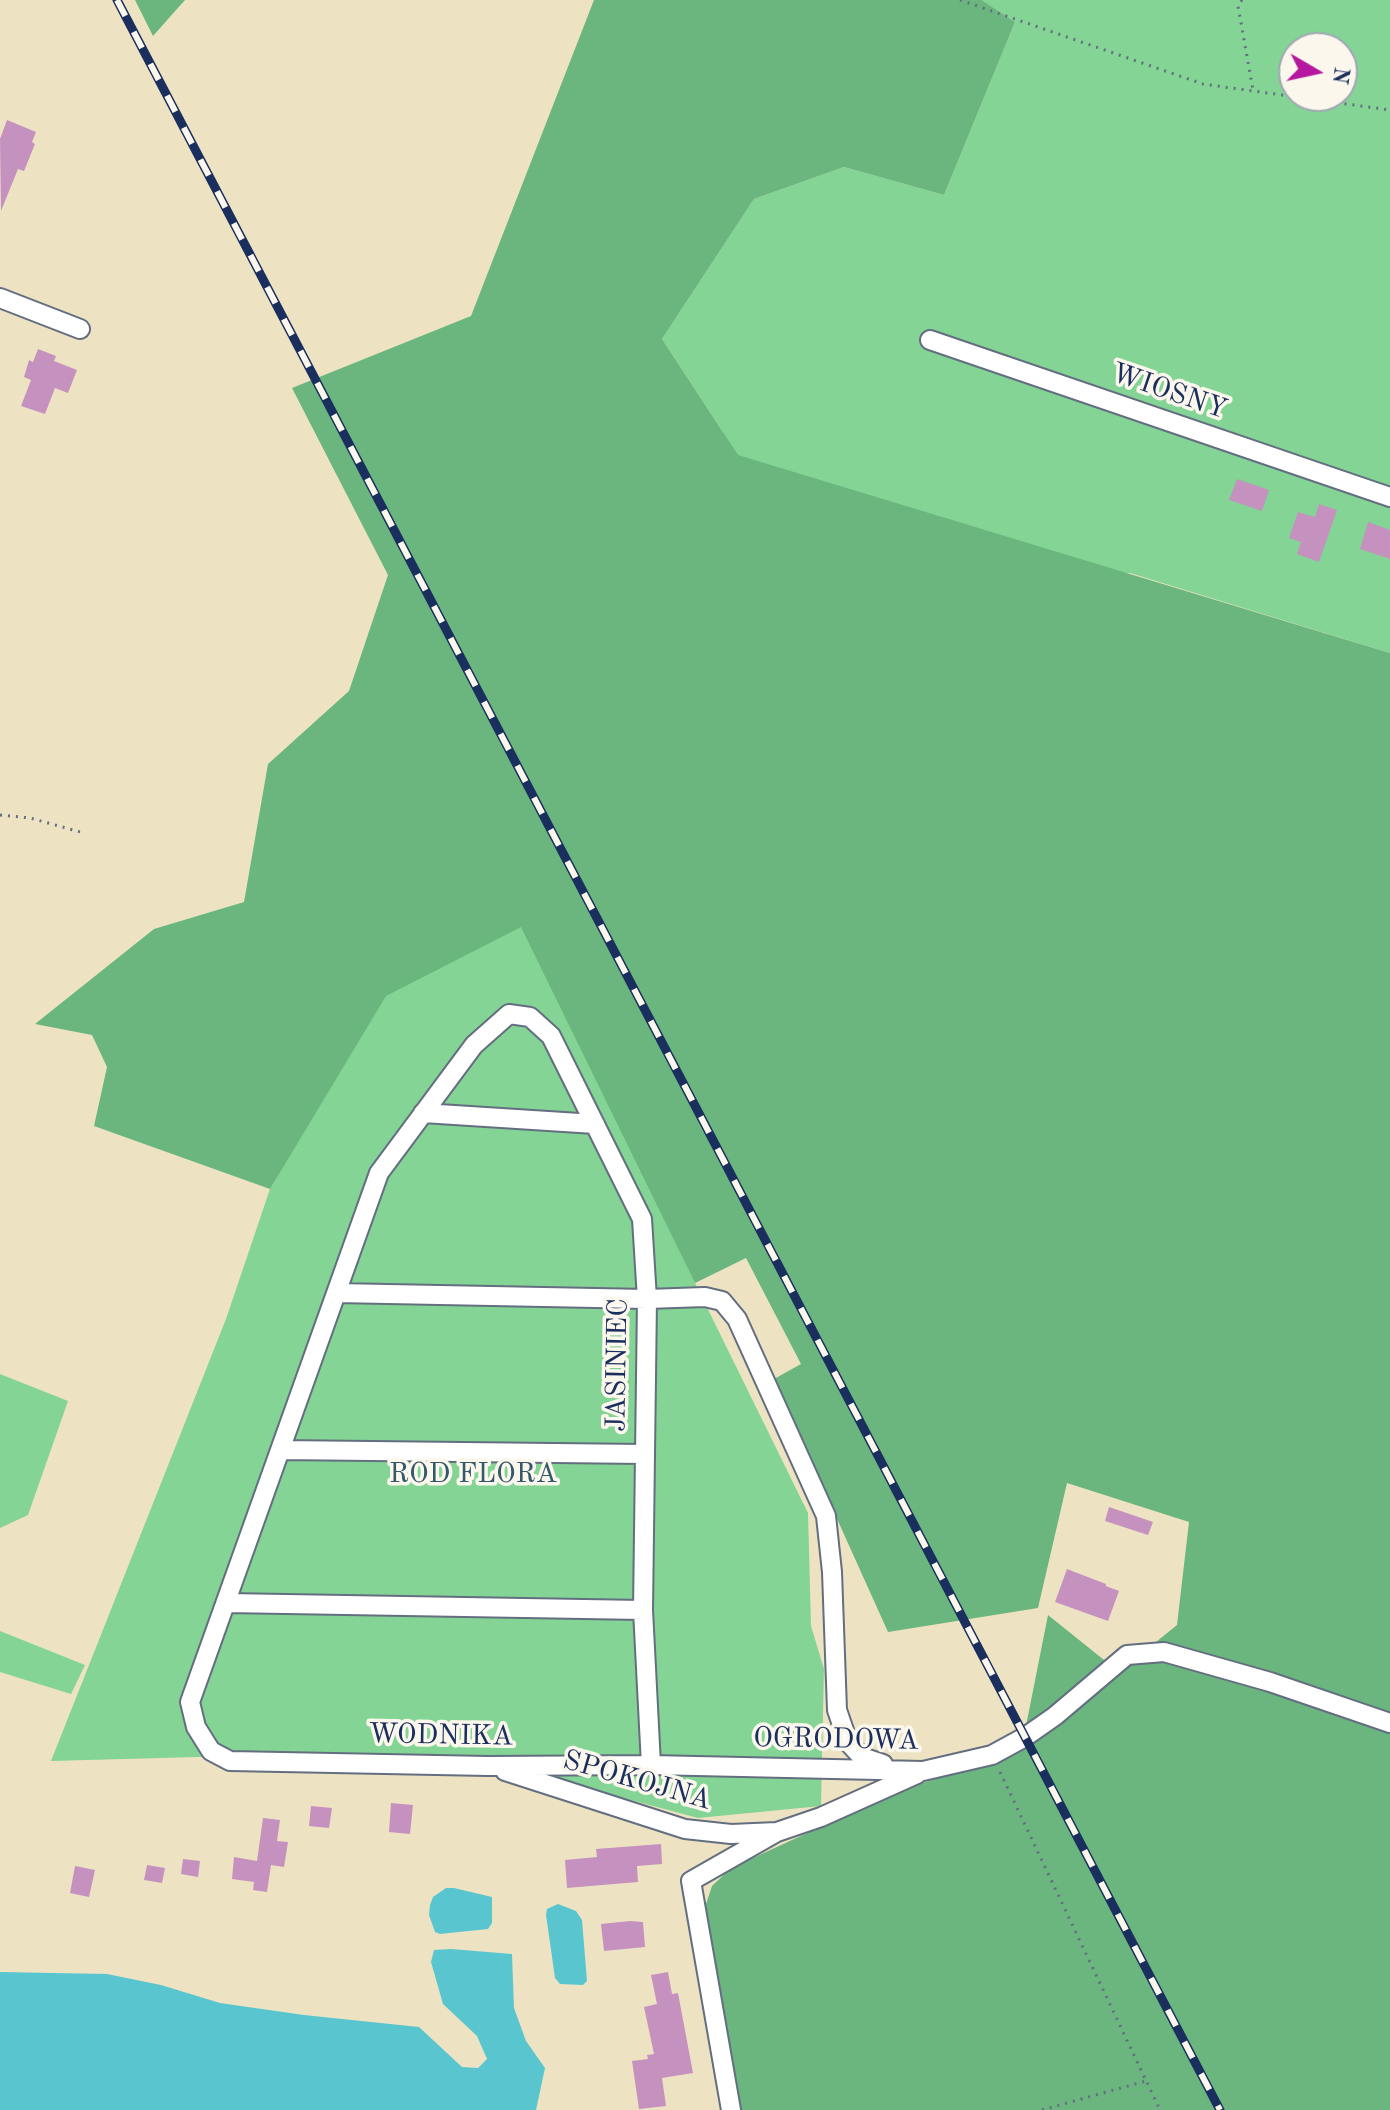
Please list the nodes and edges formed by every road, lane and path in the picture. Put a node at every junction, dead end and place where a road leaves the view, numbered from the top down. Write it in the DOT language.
graph roads {
  1 [pos="960,0"];
  2 [pos="1242,0"];
  3 [pos="1253,91"];
  4 [pos="1390,110"];
  5 [pos="0,298"];
  6 [pos="80,329"];
  7 [pos="930,340"];
  8 [pos="1390,497"];
  9 [pos="0,815"];
  10 [pos="84,833"];
  11 [pos="423,1113"];
  12 [pos="595,1124"];
  13 [pos="336,1293"];
  14 [pos="647,1299"];
  15 [pos="280,1450"];
  16 [pos="645,1454"];
  17 [pos="226,1603"];
  18 [pos="643,1610"];
  19 [pos="1390,1723"];
  20 [pos="992,1755"];
  21 [pos="651,1765"];
  22 [pos="488,1766"];
  23 [pos="923,1771"];
  24 [pos="777,1832"];
  25 [pos="1146,2081"];
  26 [pos="731,2110"];
  27 [pos="1042,2110"];
  28 [pos="1160,2110"];
  1 -- 3 [label="path"];
  2 -- 3 [label="path"];
  3 -- 4 [label="path"];
  5 -- 6 [label="street"];
  7 -- 8 [label="street, WIOSNY"];
  9 -- 10 [label="path"];
  11 -- 12 [label="street"];
  11 -- 12 [label="street, JASINIEC"];
  11 -- 13 [label="street"];
  12 -- 14 [label="street, JASINIEC"];
  13 -- 14 [label="street"];
  13 -- 15 [label="street"];
  14 -- 16 [label="street, JASINIEC"];
  14 -- 23 [label="street"];
  15 -- 16 [label="street"];
  15 -- 17 [label="street"];
  16 -- 18 [label="street, JASINIEC"];
  17 -- 18 [label="street"];
  17 -- 22 [label="street, WODNIKA"];
  18 -- 21 [label="street, JASINIEC"];
  19 -- 20 [label="street, OGRODOWA"];
  20 -- 23 [label="street, OGRODOWA"];
  20 -- 25 [label="path"];
  21 -- 22 [label="street, WODNIKA"];
  21 -- 23 [label="street, OGRODOWA"];
  22 -- 24 [label="street, SPOKOJNA"];
  23 -- 24 [label="street"];
  24 -- 26 [label="street"];
  25 -- 27 [label="path"];
  25 -- 28 [label="path"];
}
